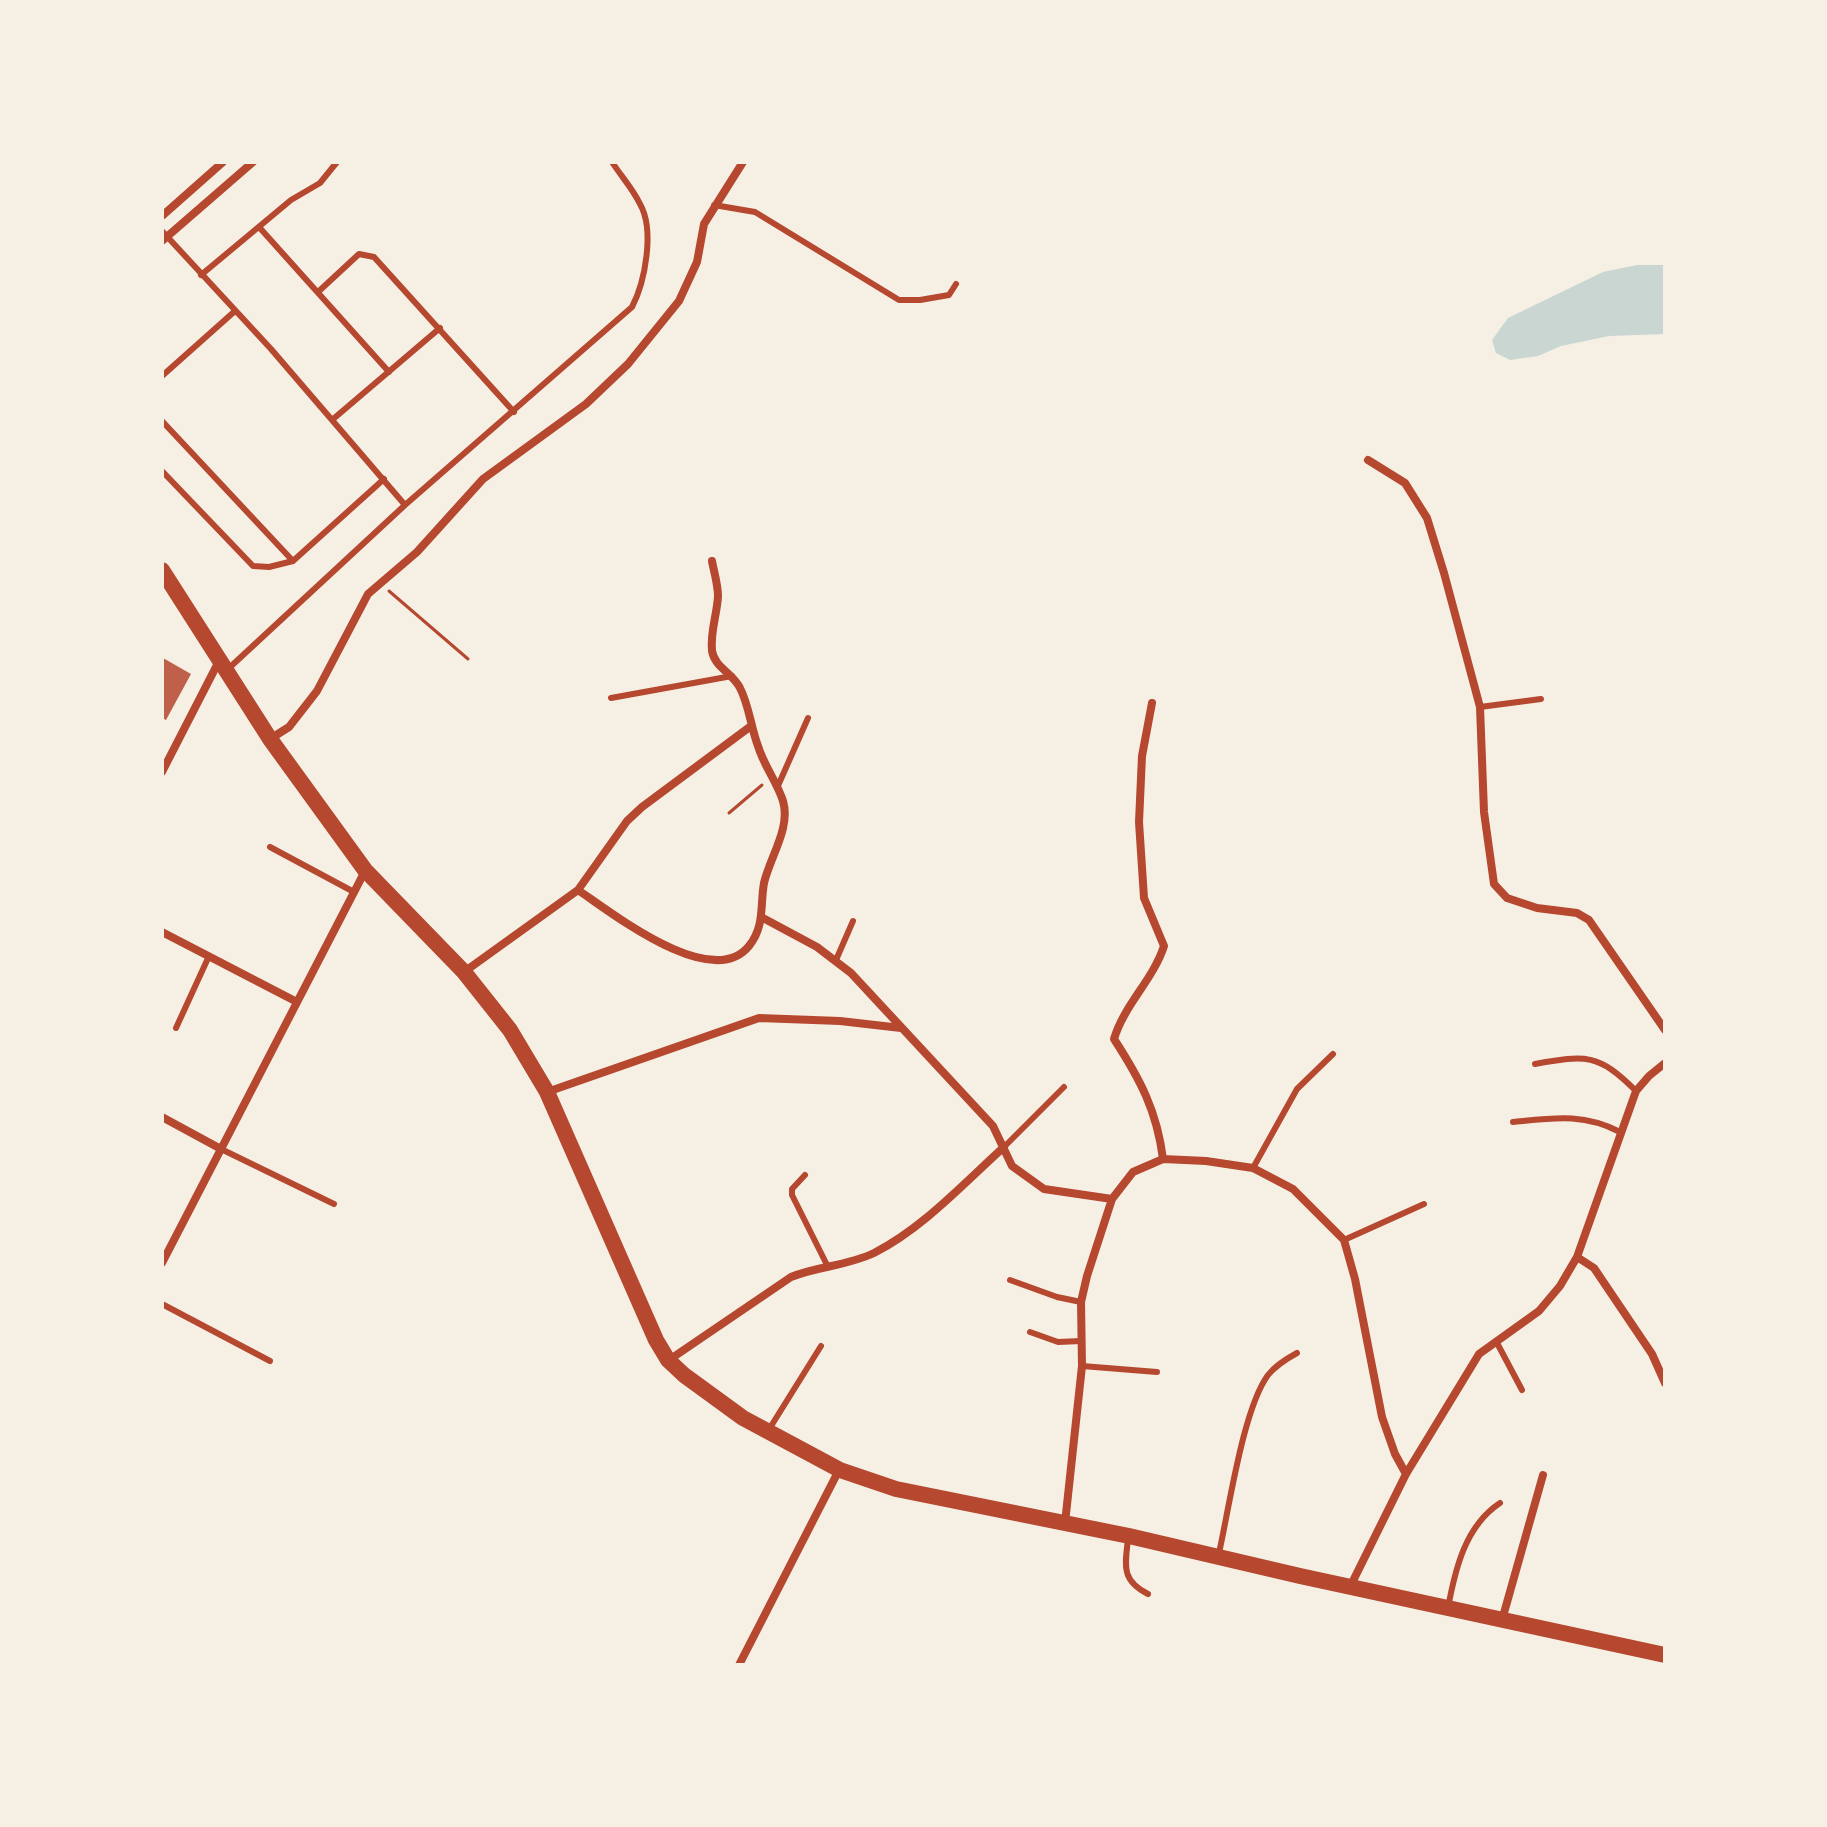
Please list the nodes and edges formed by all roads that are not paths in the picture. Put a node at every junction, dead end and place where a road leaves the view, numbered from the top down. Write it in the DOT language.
graph roads {
  1 [pos="223,162"];
  2 [pos="253,162"];
  3 [pos="337,162"];
  4 [pos="612,162"];
  5 [pos="743,162"];
  6 [pos="714,205"];
  7 [pos="162,216"];
  8 [pos="259,227"];
  9 [pos="163,237"];
  10 [pos="201,275"];
  11 [pos="956,284"];
  12 [pos="318,292"];
  13 [pos="235,311"];
  14 [pos="440,328"];
  15 [pos="389,372"];
  16 [pos="162,376"];
  17 [pos="514,412"];
  18 [pos="332,420"];
  19 [pos="162,421"];
  20 [pos="1368,460"];
  21 [pos="162,471"];
  22 [pos="384,479"];
  23 [pos="405,505"];
  24 [pos="293,561"];
  25 [pos="712,561"];
  26 [pos="162,570"];
  27 [pos="222,666"];
  28 [pos="732,676"];
  29 [pos="611,698"];
  30 [pos="1541,699"];
  31 [pos="1152,703"];
  32 [pos="1480,707"];
  33 [pos="808,718"];
  34 [pos="751,726"];
  35 [pos="270,739"];
  36 [pos="162,772"];
  37 [pos="777,788"];
  38 [pos="270,847"];
  39 [pos="365,870"];
  40 [pos="578,890"];
  41 [pos="354,892"];
  42 [pos="763,918"];
  43 [pos="853,921"];
  44 [pos="162,932"];
  45 [pos="209,956"];
  46 [pos="836,960"];
  47 [pos="464,972"];
  48 [pos="297,1002"];
  49 [pos="176,1028"];
  50 [pos="902,1028"];
  51 [pos="1665,1030"];
  52 [pos="1333,1054"];
  53 [pos="1665,1063"];
  54 [pos="1535,1064"];
  55 [pos="1064,1087"];
  56 [pos="1636,1091"];
  57 [pos="547,1092"];
  58 [pos="162,1117"];
  59 [pos="1513,1122"];
  60 [pos="1620,1132"];
  61 [pos="1004,1147"];
  62 [pos="221,1149"];
  63 [pos="1163,1159"];
  64 [pos="1253,1168"];
  65 [pos="805,1175"];
  66 [pos="1112,1199"];
  67 [pos="334,1204"];
  68 [pos="1424,1204"];
  69 [pos="1344,1240"];
  70 [pos="1577,1257"];
  71 [pos="162,1263"];
  72 [pos="828,1267"];
  73 [pos="1010,1280"];
  74 [pos="1081,1302"];
  75 [pos="162,1304"];
  76 [pos="1030,1332"];
  77 [pos="1081,1341"];
  78 [pos="1496,1341"];
  79 [pos="821,1346"];
  80 [pos="1297,1353"];
  81 [pos="668,1360"];
  82 [pos="270,1361"];
  83 [pos="1082,1366"];
  84 [pos="1157,1372"];
  85 [pos="1665,1383"];
  86 [pos="1522,1390"];
  87 [pos="768,1431"];
  88 [pos="840,1470"];
  89 [pos="1406,1474"];
  90 [pos="1543,1475"];
  91 [pos="1500,1503"];
  92 [pos="1065,1523"];
  93 [pos="1129,1536"];
  94 [pos="1218,1557"];
  95 [pos="1350,1587"];
  96 [pos="1148,1594"];
  97 [pos="1448,1609"];
  98 [pos="1502,1621"];
  99 [pos="1665,1655"];
  100 [pos="739,1665"];
  1 -- 7 [label="street"];
  2 -- 9 [label="street"];
  3 -- 8 [label="lane"];
  4 -- 17 [label="lane"];
  5 -- 6 [label="street"];
  6 -- 11 [label="lane"];
  6 -- 35 [label="street"];
  8 -- 10 [label="lane"];
  8 -- 12 [label="lane"];
  9 -- 10 [label="lane"];
  10 -- 13 [label="lane"];
  12 -- 14 [label="lane"];
  12 -- 15 [label="lane"];
  13 -- 16 [label="lane"];
  13 -- 18 [label="lane"];
  14 -- 15 [label="lane"];
  14 -- 17 [label="lane"];
  15 -- 18 [label="lane"];
  17 -- 23 [label="lane"];
  18 -- 22 [label="lane"];
  19 -- 24 [label="lane"];
  20 -- 32 [label="street"];
  21 -- 24 [label="lane"];
  22 -- 23 [label="lane"];
  22 -- 24 [label="lane"];
  23 -- 27 [label="lane"];
  25 -- 28 [label="street"];
  26 -- 27 [label="main road"];
  27 -- 35 [label="main road"];
  27 -- 36 [label="street"];
  28 -- 29 [label="lane"];
  28 -- 34 [label="street"];
  30 -- 32 [label="lane"];
  31 -- 63 [label="street"];
  32 -- 51 [label="street"];
  33 -- 37 [label="lane"];
  34 -- 37 [label="street"];
  34 -- 40 [label="street"];
  35 -- 39 [label="main road"];
  37 -- 42 [label="street"];
  38 -- 41 [label="lane"];
  39 -- 41 [label="street"];
  39 -- 47 [label="main road"];
  40 -- 42 [label="street"];
  40 -- 47 [label="street"];
  41 -- 48 [label="street"];
  42 -- 46 [label="street"];
  43 -- 46 [label="lane"];
  44 -- 45 [label="street"];
  45 -- 48 [label="street"];
  45 -- 49 [label="lane"];
  46 -- 50 [label="street"];
  47 -- 57 [label="main road"];
  48 -- 62 [label="street"];
  50 -- 57 [label="street"];
  50 -- 61 [label="street"];
  52 -- 64 [label="lane"];
  53 -- 56 [label="street"];
  54 -- 56 [label="lane"];
  55 -- 61 [label="lane"];
  56 -- 60 [label="street"];
  57 -- 81 [label="main road"];
  58 -- 62 [label="street"];
  59 -- 60 [label="lane"];
  60 -- 70 [label="street"];
  61 -- 66 [label="street"];
  61 -- 72 [label="street"];
  62 -- 67 [label="lane"];
  62 -- 71 [label="street"];
  63 -- 64 [label="street"];
  63 -- 66 [label="street"];
  64 -- 69 [label="street"];
  65 -- 72 [label="lane"];
  66 -- 74 [label="street"];
  68 -- 69 [label="lane"];
  69 -- 89 [label="street"];
  70 -- 78 [label="street"];
  70 -- 85 [label="street"];
  72 -- 81 [label="street"];
  73 -- 74 [label="lane"];
  74 -- 77 [label="street"];
  75 -- 82 [label="lane"];
  76 -- 77 [label="lane"];
  77 -- 83 [label="street"];
  78 -- 86 [label="lane"];
  78 -- 89 [label="street"];
  79 -- 87 [label="lane"];
  80 -- 94 [label="lane"];
  81 -- 87 [label="main road"];
  83 -- 84 [label="lane"];
  83 -- 92 [label="street"];
  87 -- 88 [label="main road"];
  88 -- 92 [label="main road"];
  88 -- 100 [label="street"];
  89 -- 95 [label="street"];
  90 -- 98 [label="street"];
  91 -- 97 [label="lane"];
  92 -- 93 [label="main road"];
  93 -- 94 [label="main road"];
  93 -- 96 [label="lane"];
  94 -- 95 [label="main road"];
  95 -- 97 [label="main road"];
  97 -- 98 [label="main road"];
  98 -- 99 [label="main road"];
}
